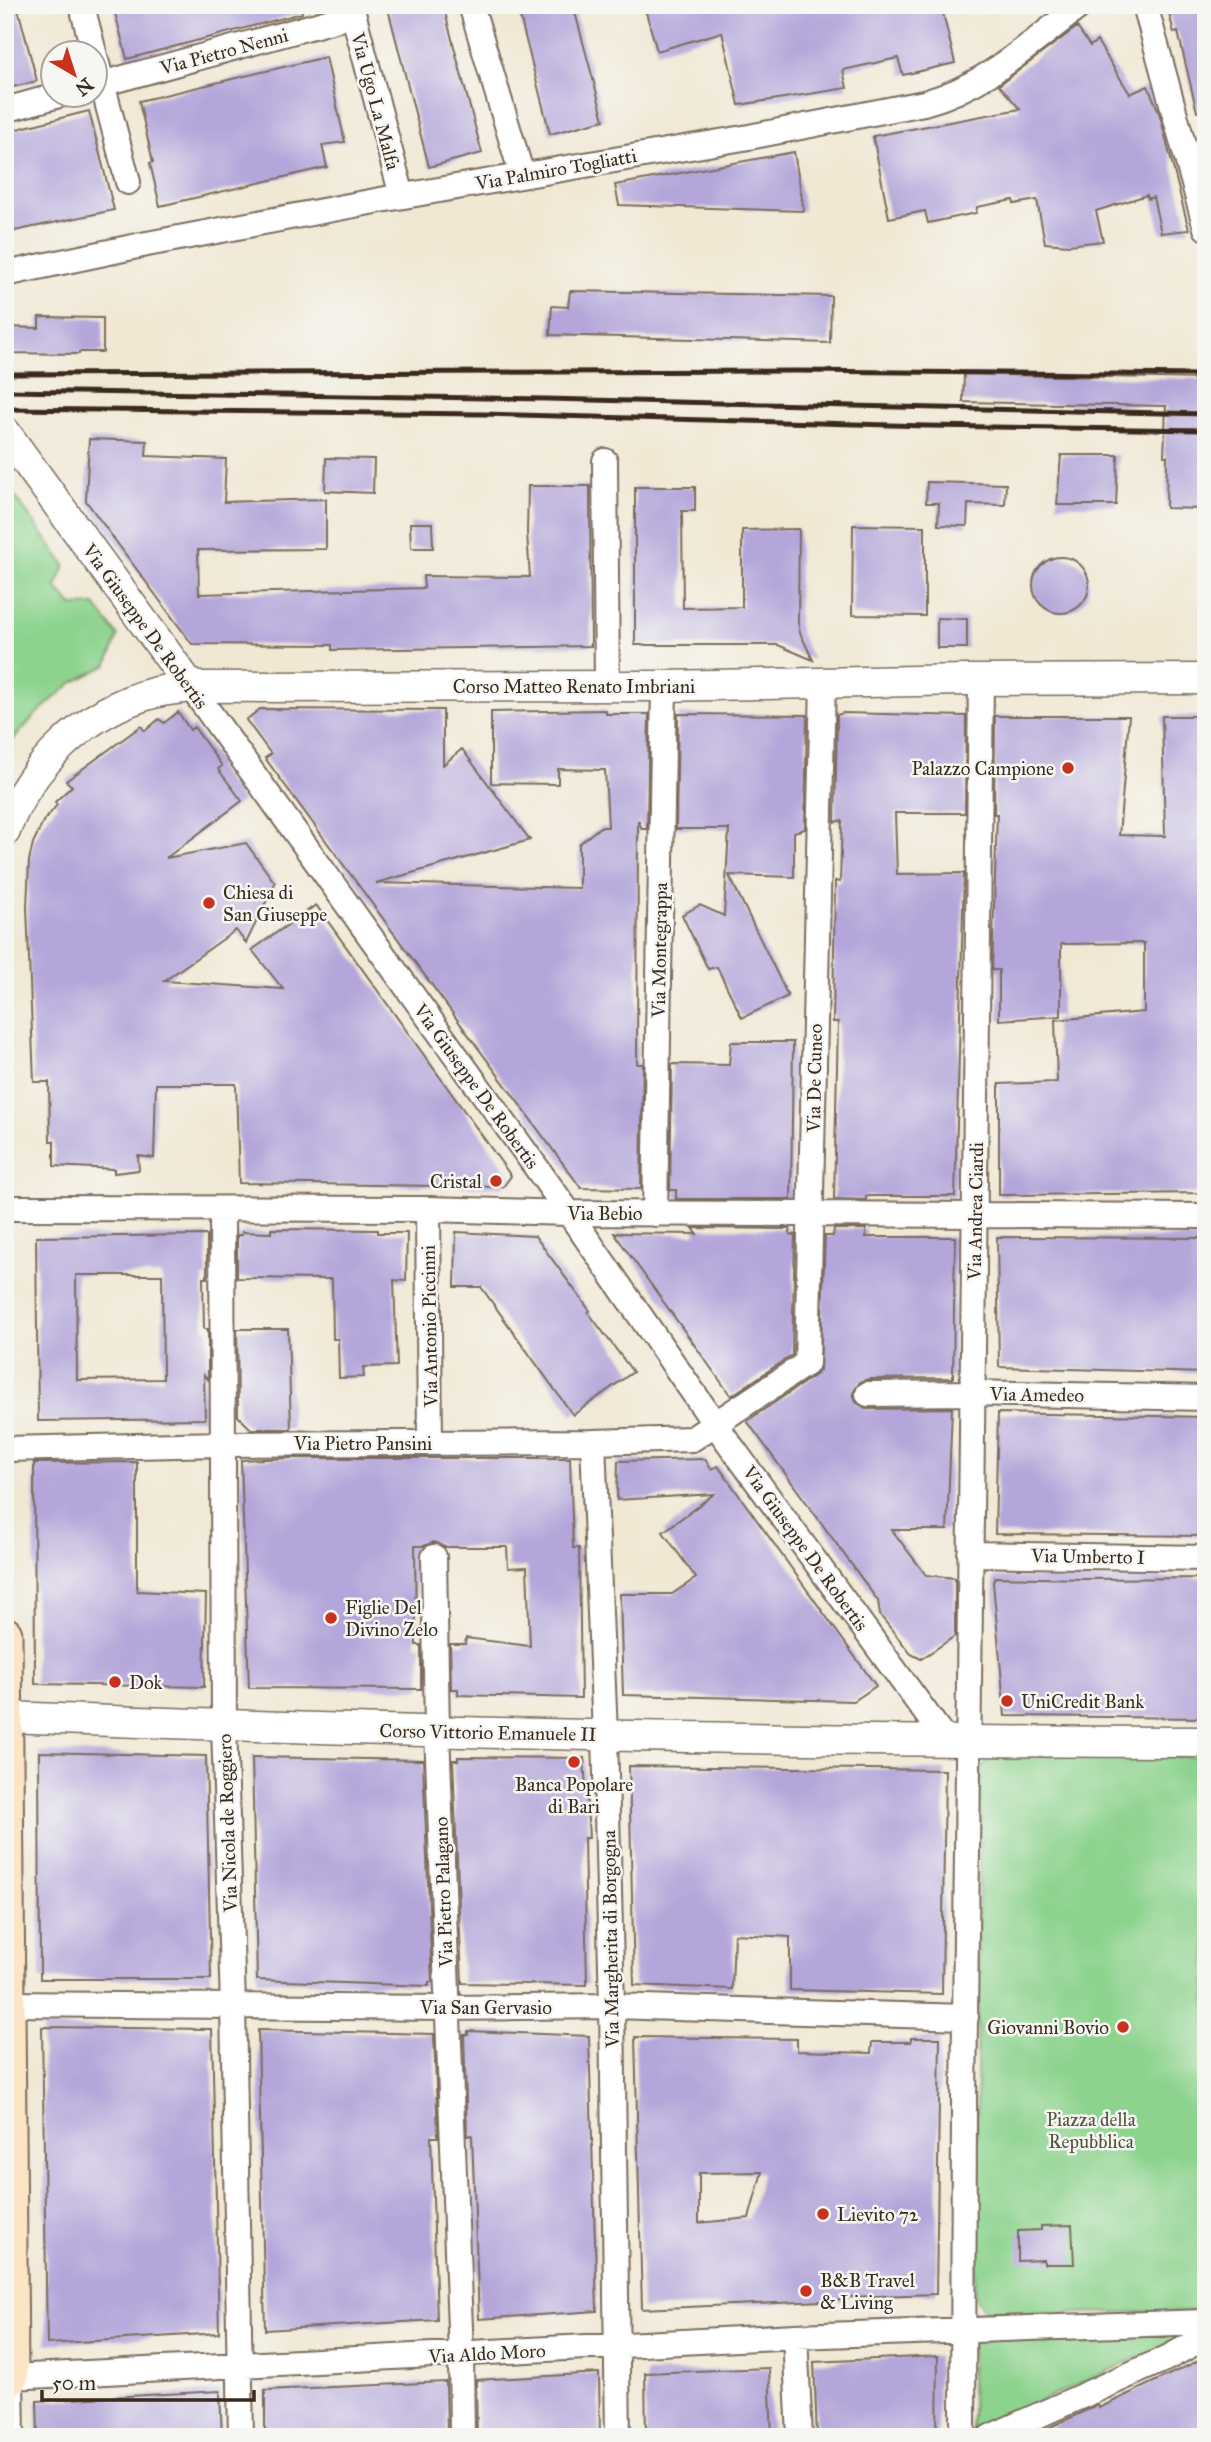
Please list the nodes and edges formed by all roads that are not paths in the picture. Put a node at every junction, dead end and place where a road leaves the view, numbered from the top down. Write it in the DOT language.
graph roads {
  1 [pos="471,5"];
  2 [pos="1081,5"];
  3 [pos="1145,5"];
  4 [pos="352,10"];
  5 [pos="85,14"];
  6 [pos="90,38"];
  7 [pos="108,82"];
  8 [pos="38,101"];
  9 [pos="106,108"];
  10 [pos="5,110"];
  11 [pos="522,174"];
  12 [pos="128,182"];
  13 [pos="402,196"];
  14 [pos="1206,228"];
  15 [pos="5,274"];
  16 [pos="5,432"];
  17 [pos="605,461"];
  18 [pos="1206,679"];
  19 [pos="981,680"];
  20 [pos="822,682"];
  21 [pos="664,685"];
  22 [pos="607,686"];
  23 [pos="191,688"];
  24 [pos="5,831"];
  25 [pos="5,1208"];
  26 [pos="222,1209"];
  27 [pos="428,1209"];
  28 [pos="569,1213"];
  29 [pos="655,1214"];
  30 [pos="811,1214"];
  31 [pos="976,1216"];
  32 [pos="1206,1216"];
  33 [pos="972,1393"];
  34 [pos="868,1394"];
  35 [pos="1206,1398"];
  36 [pos="715,1424"];
  37 [pos="593,1442"];
  38 [pos="430,1443"];
  39 [pos="221,1444"];
  40 [pos="5,1449"];
  41 [pos="970,1554"];
  42 [pos="434,1557"];
  43 [pos="1206,1558"];
  44 [pos="5,1634"];
  45 [pos="6,1707"];
  46 [pos="224,1726"];
  47 [pos="437,1731"];
  48 [pos="605,1735"];
  49 [pos="958,1742"];
  50 [pos="1206,1742"];
  51 [pos="7,2004"];
  52 [pos="233,2005"];
  53 [pos="612,2006"];
  54 [pos="447,2008"];
  55 [pos="966,2017"];
  56 [pos="1206,2322"];
  57 [pos="962,2329"];
  58 [pos="795,2336"];
  59 [pos="1206,2337"];
  60 [pos="615,2347"];
  61 [pos="461,2355"];
  62 [pos="241,2365"];
  63 [pos="8,2377"];
  64 [pos="12,2437"];
  65 [pos="241,2437"];
  66 [pos="462,2437"];
  67 [pos="618,2437"];
  68 [pos="800,2437"];
  69 [pos="963,2437"];
  70 [pos="990,2437"];
  1 -- 11 [label="street"];
  2 -- 11 [label="street, Via Palmiro Togliatti"];
  3 -- 14 [label="street"];
  4 -- 7 [label="street, Via Pietro Nenni"];
  4 -- 13 [label="street, Via Ugo La Malfa"];
  5 -- 6 [label="street"];
  8 -- 10 [label="street"];
  9 -- 12 [label="street"];
  11 -- 13 [label="street, Via Palmiro Togliatti"];
  13 -- 15 [label="street, Via Palmiro Togliatti"];
  16 -- 23 [label="street, Via Giuseppe De Robertis"];
  17 -- 22 [label="street"];
  18 -- 19 [label="street, Corso Matteo Renato Imbriani"];
  19 -- 20 [label="street, Corso Matteo Renato Imbriani"];
  19 -- 31 [label="street, Via Andrea Ciardi"];
  20 -- 21 [label="street, Corso Matteo Renato Imbriani"];
  20 -- 30 [label="street, Via De Cuneo"];
  21 -- 22 [label="street, Corso Matteo Renato Imbriani"];
  21 -- 29 [label="street, Via Montegrappa"];
  22 -- 23 [label="street, Corso Matteo Renato Imbriani"];
  23 -- 24 [label="street, Corso Matteo Renato Imbriani"];
  23 -- 28 [label="street, Via Giuseppe De Robertis"];
  25 -- 26 [label="street, Via Bebio"];
  26 -- 27 [label="street, Via Bebio"];
  26 -- 39 [label="street, Via Nicola de Roggiero"];
  27 -- 28 [label="street, Via Bebio"];
  27 -- 38 [label="street, Via Antonio Piccinni"];
  28 -- 29 [label="street, Via Bebio"];
  28 -- 36 [label="street, Via Giuseppe De Robertis"];
  29 -- 30 [label="street, Via Bebio"];
  30 -- 31 [label="street, Via Bebio"];
  30 -- 36 [label="street, Via De Cuneo"];
  31 -- 32 [label="street, Via Bebio"];
  31 -- 33 [label="street, Via Andrea Ciardi"];
  33 -- 34 [label="street, Via Amedeo"];
  33 -- 35 [label="street, Via Amedeo"];
  33 -- 41 [label="street, Via Andrea Ciardi"];
  36 -- 37 [label="street, Via Pietro Pansini"];
  36 -- 49 [label="street, Via Giuseppe De Robertis"];
  37 -- 38 [label="street, Via Pietro Pansini"];
  37 -- 48 [label="street, Via Margherita di Borgogna"];
  38 -- 39 [label="street, Via Pietro Pansini"];
  39 -- 40 [label="street, Via Pietro Pansini"];
  39 -- 46 [label="street, Via Nicola de Roggiero"];
  41 -- 43 [label="street, Via Umberto I"];
  41 -- 49 [label="street, Via Andrea Ciardi"];
  42 -- 47 [label="street, Via Pietro Palagano"];
  44 -- 45 [label="main road"];
  45 -- 46 [label="street, Corso Vittorio Emanuele II"];
  45 -- 51 [label="main road"];
  46 -- 47 [label="street, Corso Vittorio Emanuele II"];
  46 -- 52 [label="street, Via Nicola de Roggiero"];
  47 -- 48 [label="street, Corso Vittorio Emanuele II"];
  47 -- 54 [label="street, Via Pietro Palagano"];
  48 -- 49 [label="street, Corso Vittorio Emanuele II"];
  48 -- 53 [label="street, Via Margherita di Borgogna"];
  49 -- 50 [label="street"];
  49 -- 55 [label="street"];
  51 -- 52 [label="street, Via San Gervasio"];
  51 -- 63 [label="main road"];
  52 -- 54 [label="street, Via San Gervasio"];
  52 -- 62 [label="street, Via Nicola de Roggiero"];
  53 -- 54 [label="street, Via San Gervasio"];
  53 -- 55 [label="street, Via San Gervasio"];
  53 -- 60 [label="street, Via Margherita di Borgogna"];
  54 -- 61 [label="street, Via Pietro Palagano"];
  55 -- 57 [label="street"];
  56 -- 57 [label="street"];
  57 -- 58 [label="street, Via Aldo Moro"];
  57 -- 69 [label="street"];
  58 -- 60 [label="street, Via Aldo Moro"];
  58 -- 68 [label="street"];
  59 -- 70 [label="street"];
  60 -- 61 [label="street, Via Aldo Moro"];
  60 -- 67 [label="street, Via Margherita di Borgogna"];
  61 -- 62 [label="street, Via Aldo Moro"];
  61 -- 66 [label="street, Via Pietro Palagano"];
  62 -- 63 [label="street, Via Aldo Moro"];
  62 -- 65 [label="street, Via Nicola de Roggiero"];
  63 -- 64 [label="street"];
}
